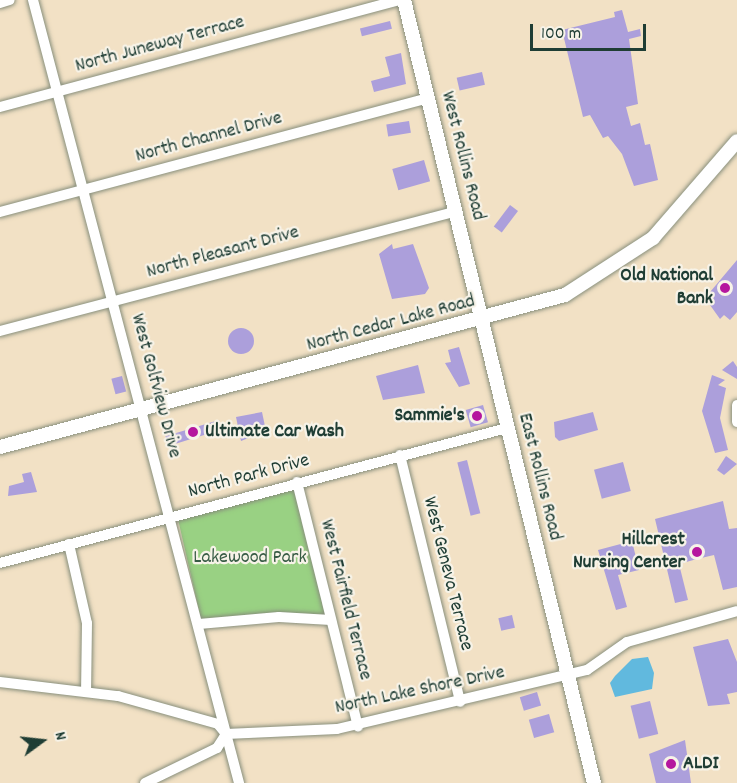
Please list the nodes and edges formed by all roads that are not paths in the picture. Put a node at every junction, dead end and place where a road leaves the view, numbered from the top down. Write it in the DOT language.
graph roads {
  1 [pos="10,0"];
  2 [pos="33,0"];
  3 [pos="399,0"];
  4 [pos="404,0"];
  5 [pos="0,3"];
  6 [pos="57,91"];
  7 [pos="428,98"];
  8 [pos="0,107"];
  9 [pos="737,141"];
  10 [pos="84,190"];
  11 [pos="456,211"];
  12 [pos="0,212"];
  13 [pos="114,301"];
  14 [pos="481,321"];
  15 [pos="0,331"];
  16 [pos="737,405"];
  17 [pos="143,410"];
  18 [pos="737,422"];
  19 [pos="507,428"];
  20 [pos="0,447"];
  21 [pos="400,455"];
  22 [pos="297,482"];
  23 [pos="171,516"];
  24 [pos="69,544"];
  25 [pos="0,562"];
  26 [pos="737,611"];
  27 [pos="331,620"];
  28 [pos="199,624"];
  29 [pos="567,675"];
  30 [pos="0,682"];
  31 [pos="86,691"];
  32 [pos="460,702"];
  33 [pos="358,726"];
  34 [pos="226,734"];
  35 [pos="591,782"];
  36 [pos="145,783"];
  37 [pos="239,783"];
  1 -- 5 [label="street"];
  2 -- 6 [label="street, West Golfview Drive"];
  3 -- 6 [label="street, North Juneway Terrace"];
  4 -- 7 [label="main road, West Rollins Road"];
  6 -- 8 [label="street, North Juneway Terrace"];
  6 -- 10 [label="street, West Golfview Drive"];
  7 -- 10 [label="street, North Channel Drive"];
  7 -- 11 [label="main road, West Rollins Road"];
  9 -- 14 [label="main road, North Cedar Lake Road"];
  10 -- 12 [label="street, North Channel Drive"];
  10 -- 13 [label="street, West Golfview Drive"];
  11 -- 13 [label="street, North Pleasant Drive"];
  11 -- 14 [label="main road, West Rollins Road"];
  13 -- 15 [label="street, North Pleasant Drive"];
  13 -- 17 [label="street, West Golfview Drive"];
  14 -- 17 [label="main road, North Cedar Lake Road"];
  14 -- 19 [label="main road, East Rollins Road"];
  16 -- 18 [label="street"];
  17 -- 20 [label="main road, North Cedar Lake Road"];
  17 -- 23 [label="street, West Golfview Drive"];
  19 -- 21 [label="street, North Park Drive"];
  19 -- 29 [label="main road, East Rollins Road"];
  21 -- 22 [label="street, North Park Drive"];
  21 -- 32 [label="street, West Geneva Terrace"];
  22 -- 23 [label="street, North Park Drive"];
  22 -- 27 [label="street, West Fairfield Terrace"];
  23 -- 24 [label="street, North Park Drive"];
  23 -- 28 [label="street, West Golfview Drive"];
  24 -- 25 [label="street, North Park Drive"];
  24 -- 31 [label="street"];
  26 -- 29 [label="street, North Lake Shore Drive"];
  27 -- 28 [label="street"];
  27 -- 33 [label="street, West Fairfield Terrace"];
  28 -- 34 [label="street, West Golfview Drive"];
  29 -- 32 [label="street, North Lake Shore Drive"];
  29 -- 35 [label="main road, East Rollins Road"];
  30 -- 31 [label="street"];
  31 -- 34 [label="street"];
  32 -- 33 [label="street, North Lake Shore Drive"];
  33 -- 34 [label="street, North Lake Shore Drive"];
  34 -- 36 [label="street"];
  34 -- 37 [label="street, West Golfview Drive"];
}
